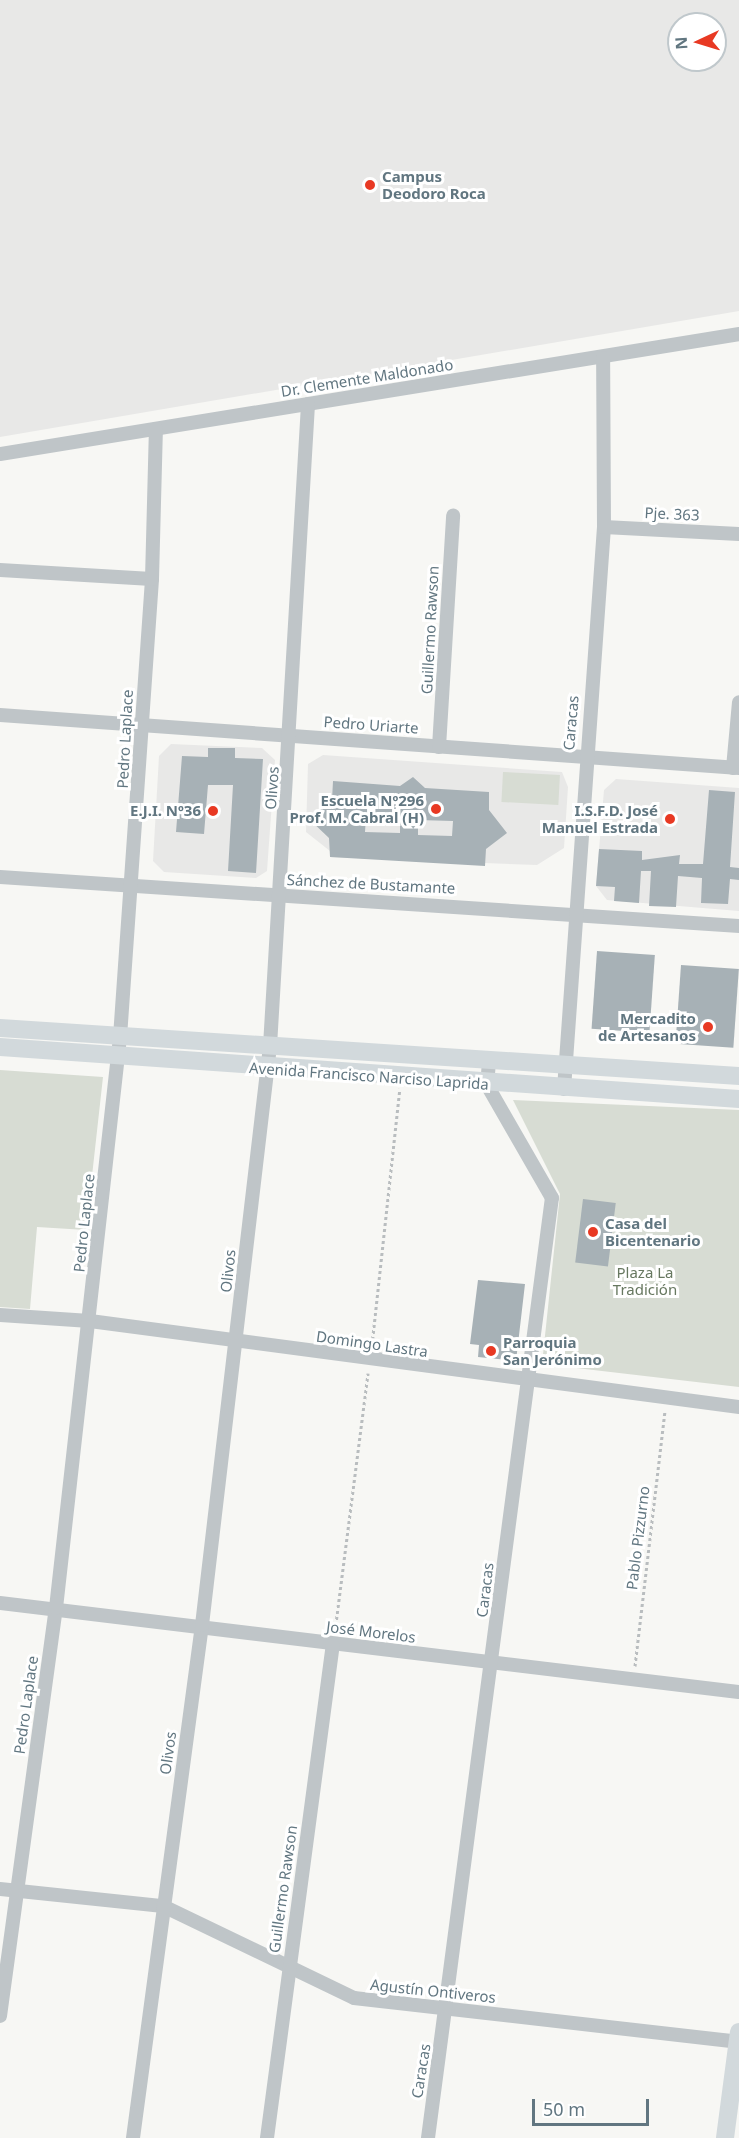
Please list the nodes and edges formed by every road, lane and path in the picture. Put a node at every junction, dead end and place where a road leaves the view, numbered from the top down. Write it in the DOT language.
graph roads {
  1 [pos="739,334"];
  2 [pos="603,358"];
  3 [pos="308,404"];
  4 [pos="156,429"];
  5 [pos="0,454"];
  6 [pos="453,515"];
  7 [pos="604,527"];
  8 [pos="739,534"];
  9 [pos="0,570"];
  10 [pos="152,579"];
  11 [pos="739,702"];
  12 [pos="0,715"];
  13 [pos="142,723"];
  14 [pos="292,735"];
  15 [pos="439,747"];
  16 [pos="585,759"];
  17 [pos="736,768"];
  18 [pos="0,877"];
  19 [pos="133,886"];
  20 [pos="281,896"];
  21 [pos="574,913"];
  22 [pos="739,926"];
  23 [pos="0,1029"];
  24 [pos="120,1037"];
  25 [pos="270,1046"];
  26 [pos="0,1047"];
  27 [pos="118,1057"];
  28 [pos="489,1062"];
  29 [pos="565,1065"];
  30 [pos="267,1068"];
  31 [pos="739,1076"];
  32 [pos="487,1085"];
  33 [pos="564,1089"];
  34 [pos="739,1099"];
  35 [pos="0,1315"];
  36 [pos="90,1322"];
  37 [pos="237,1342"];
  38 [pos="529,1383"];
  39 [pos="666,1398"];
  40 [pos="739,1407"];
  41 [pos="0,1603"];
  42 [pos="56,1608"];
  43 [pos="202,1625"];
  44 [pos="333,1645"];
  45 [pos="492,1662"];
  46 [pos="634,1680"];
  47 [pos="739,1692"];
  48 [pos="0,1889"];
  49 [pos="17,1891"];
  50 [pos="163,1906"];
  51 [pos="290,1965"];
  52 [pos="448,2009"];
  53 [pos="0,2016"];
  54 [pos="739,2039"];
  55 [pos="133,2138"];
  56 [pos="267,2138"];
  57 [pos="428,2138"];
  58 [pos="725,2138"];
  1 -- 2 [label="street, Dr. Clemente Maldonado"];
  2 -- 3 [label="street, Dr. Clemente Maldonado"];
  2 -- 7 [label="street, Caracas"];
  3 -- 4 [label="street, Dr. Clemente Maldonado"];
  3 -- 14 [label="street, Olivos"];
  4 -- 5 [label="street, Dr. Clemente Maldonado"];
  4 -- 10 [label="street, Pedro Laplace"];
  6 -- 15 [label="street, Guillermo Rawson"];
  7 -- 8 [label="street, Pje. 363"];
  7 -- 16 [label="street, Caracas"];
  9 -- 10 [label="street"];
  10 -- 13 [label="street, Pedro Laplace"];
  11 -- 17 [label="street"];
  12 -- 13 [label="street, Pedro Uriarte"];
  13 -- 14 [label="street, Pedro Uriarte"];
  13 -- 19 [label="street, Pedro Laplace"];
  14 -- 15 [label="street, Pedro Uriarte"];
  14 -- 20 [label="street, Olivos"];
  15 -- 16 [label="street, Pedro Uriarte"];
  16 -- 17 [label="street, Pedro Uriarte"];
  16 -- 21 [label="street, Caracas"];
  18 -- 19 [label="street, Sánchez de Bustamante"];
  19 -- 20 [label="street, Sánchez de Bustamante"];
  19 -- 24 [label="street, Pedro Laplace"];
  20 -- 21 [label="street, Sánchez de Bustamante"];
  20 -- 25 [label="street, Olivos"];
  21 -- 22 [label="street, Sánchez de Bustamante"];
  21 -- 29 [label="street, Caracas"];
  23 -- 24 [label="main road, Avenida Francisco Narciso Laprida"];
  24 -- 25 [label="main road, Avenida Francisco Narciso Laprida"];
  24 -- 27 [label="street, Pedro Laplace"];
  25 -- 28 [label="main road, Avenida Francisco Narciso Laprida"];
  25 -- 30 [label="street, Olivos"];
  26 -- 27 [label="main road, Avenida Francisco Narciso Laprida"];
  27 -- 30 [label="main road, Avenida Francisco Narciso Laprida"];
  27 -- 36 [label="street, Pedro Laplace"];
  28 -- 29 [label="main road, Avenida Francisco Narciso Laprida"];
  28 -- 32 [label="street"];
  29 -- 31 [label="main road, Avenida Francisco Narciso Laprida"];
  29 -- 33 [label="street, Caracas"];
  30 -- 32 [label="main road, Avenida Francisco Narciso Laprida"];
  30 -- 37 [label="street, Olivos"];
  32 -- 33 [label="main road, Avenida Francisco Narciso Laprida"];
  32 -- 38 [label="street, Caracas"];
  33 -- 34 [label="main road, Avenida Francisco Narciso Laprida"];
  35 -- 36 [label="street, Domingo Lastra"];
  36 -- 37 [label="street, Domingo Lastra"];
  36 -- 42 [label="street, Pedro Laplace"];
  37 -- 38 [label="street, Domingo Lastra"];
  37 -- 43 [label="street, Olivos"];
  38 -- 39 [label="street, Domingo Lastra"];
  38 -- 45 [label="street, Caracas"];
  39 -- 40 [label="street, Domingo Lastra"];
  39 -- 46 [label="path, Pablo Pizzurno"];
  41 -- 42 [label="street, José Morelos"];
  42 -- 43 [label="street, José Morelos"];
  42 -- 49 [label="street, Pedro Laplace"];
  43 -- 44 [label="street, José Morelos"];
  43 -- 50 [label="street, Olivos"];
  44 -- 45 [label="street, José Morelos"];
  44 -- 51 [label="street, Guillermo Rawson"];
  45 -- 46 [label="street, José Morelos"];
  45 -- 52 [label="street, Caracas"];
  46 -- 47 [label="street, José Morelos"];
  48 -- 49 [label="street, Agustín Ontiveros"];
  49 -- 50 [label="street, Agustín Ontiveros"];
  49 -- 53 [label="street, Pedro Laplace"];
  50 -- 51 [label="street, Agustín Ontiveros"];
  50 -- 55 [label="street, Olivos"];
  51 -- 52 [label="street, Agustín Ontiveros"];
  51 -- 56 [label="street, Guillermo Rawson"];
  52 -- 54 [label="street, Agustín Ontiveros"];
  52 -- 57 [label="street, Caracas"];
  54 -- 58 [label="main road"];
}
